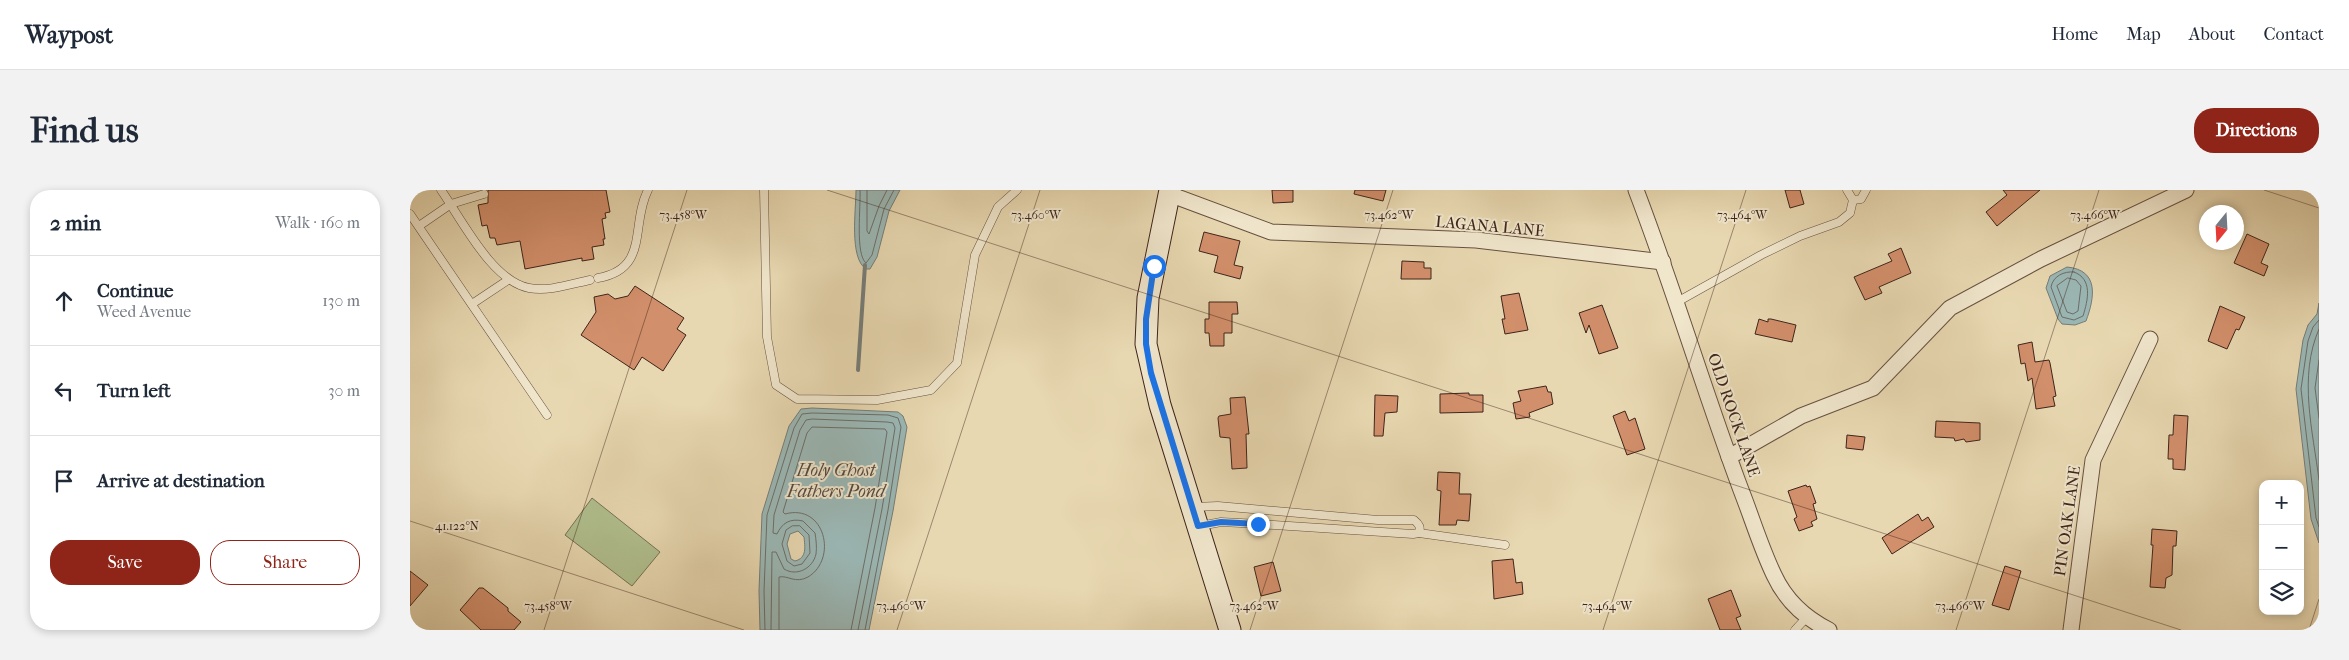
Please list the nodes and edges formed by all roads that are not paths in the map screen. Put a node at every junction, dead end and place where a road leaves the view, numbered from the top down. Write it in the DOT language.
graph roads {
  1 [pos="442,190"];
  2 [pos="648,190"];
  3 [pos="764,190"];
  4 [pos="1016,190"];
  5 [pos="1636,190"];
  6 [pos="1847,190"];
  7 [pos="1866,190"];
  8 [pos="2186,190"];
  9 [pos="1169,192"];
  10 [pos="484,194"];
  11 [pos="1853,200"];
  12 [pos="451,204"];
  13 [pos="410,214"];
  14 [pos="419,226"];
  15 [pos="1663,262"];
  16 [pos="508,280"];
  17 [pos="1676,302"];
  18 [pos="472,304"];
  19 [pos="2150,339"];
  20 [pos="547,415"];
  21 [pos="1729,457"];
  22 [pos="1195,517"];
  23 [pos="1419,533"];
  24 [pos="1505,545"];
  25 [pos="1807,617"];
  26 [pos="1230,630"];
  27 [pos="1795,630"];
  28 [pos="1829,630"];
  29 [pos="2071,630"];
  1 -- 12 [label="lane"];
  2 -- 16 [label="lane"];
  3 -- 4 [label="lane"];
  5 -- 15 [label="street, OLD ROCK LANE"];
  6 -- 11 [label="lane"];
  7 -- 11 [label="lane"];
  8 -- 21 [label="street"];
  9 -- 15 [label="street, LAGANA LANE"];
  9 -- 22 [label="main road"];
  10 -- 12 [label="lane"];
  11 -- 17 [label="lane"];
  12 -- 14 [label="lane"];
  12 -- 16 [label="lane"];
  13 -- 14 [label="lane"];
  14 -- 18 [label="lane"];
  15 -- 17 [label="street, OLD ROCK LANE"];
  16 -- 18 [label="lane"];
  17 -- 21 [label="street, OLD ROCK LANE"];
  18 -- 20 [label="lane"];
  19 -- 29 [label="street, PIN OAK LANE"];
  21 -- 25 [label="street, OLD ROCK LANE"];
  22 -- 23 [label="lane"];
  22 -- 23 [label="lane"];
  22 -- 26 [label="main road"];
  23 -- 24 [label="lane"];
  25 -- 27 [label="lane"];
  25 -- 28 [label="street, OLD ROCK LANE"];
}
